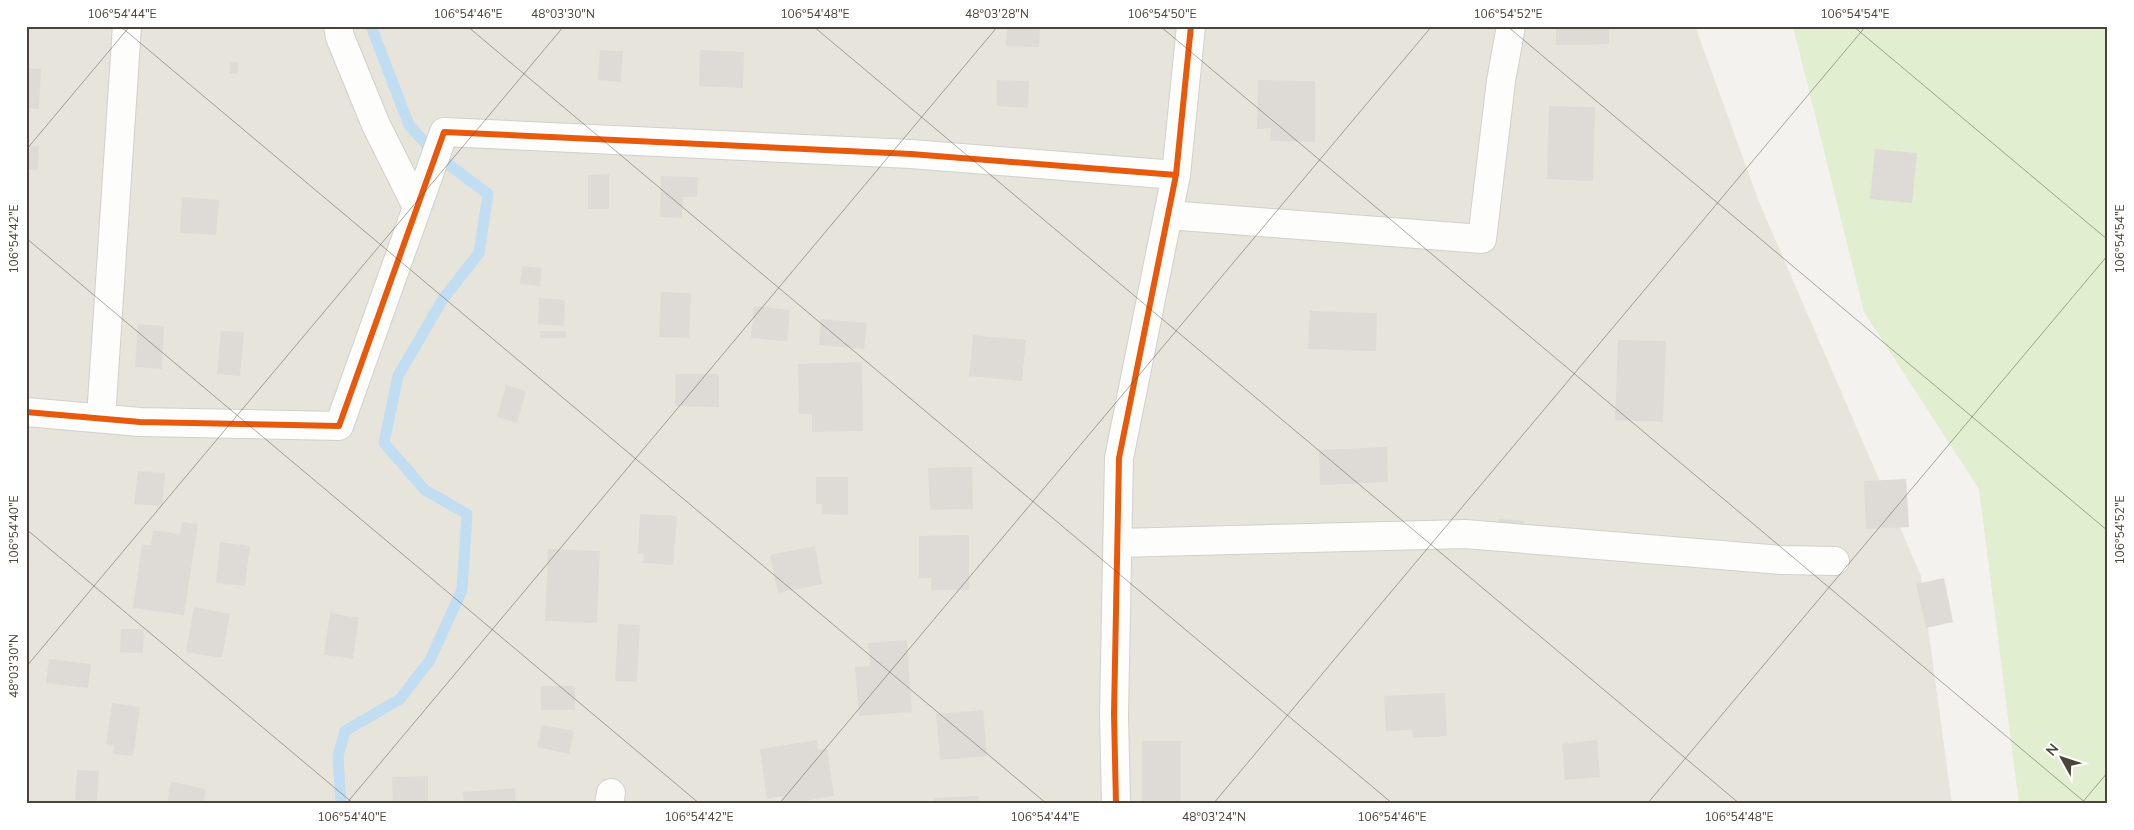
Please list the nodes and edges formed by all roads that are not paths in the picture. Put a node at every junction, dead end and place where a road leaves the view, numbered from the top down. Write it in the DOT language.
graph roads {
  1 [pos="127,26"];
  2 [pos="338,26"];
  3 [pos="1191,26"];
  4 [pos="1511,26"];
  5 [pos="1176,175"];
  6 [pos="417,207"];
  7 [pos="1168,215"];
  8 [pos="26,412"];
  9 [pos="101,418"];
  10 [pos="1118,543"];
  11 [pos="1834,561"];
  12 [pos="1116,804"];
  1 -- 9 [label="street"];
  2 -- 6 [label="street"];
  3 -- 5 [label="street"];
  4 -- 7 [label="street"];
  5 -- 6 [label="street"];
  5 -- 7 [label="street"];
  6 -- 9 [label="street"];
  7 -- 10 [label="street"];
  8 -- 9 [label="street"];
  10 -- 11 [label="street"];
  10 -- 12 [label="street"];
}
